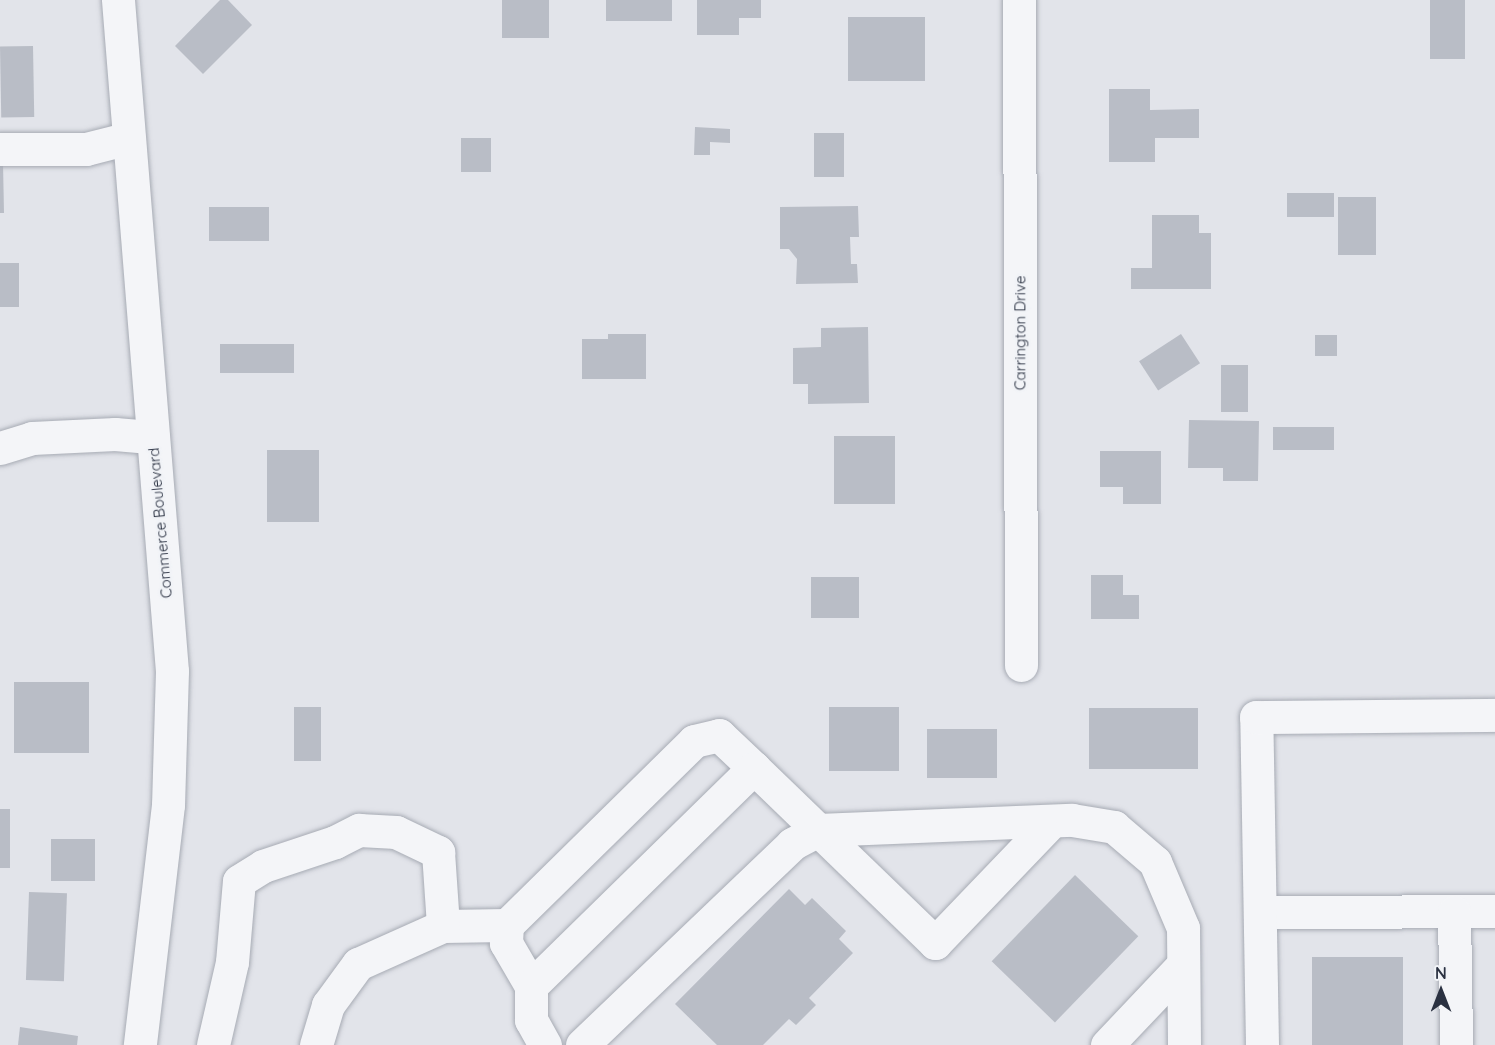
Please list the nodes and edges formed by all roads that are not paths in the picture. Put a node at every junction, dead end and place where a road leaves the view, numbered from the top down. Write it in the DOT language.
graph roads {
  1 [pos="118,0"];
  2 [pos="1019,0"];
  3 [pos="129,138"];
  4 [pos="0,149"];
  5 [pos="153,437"];
  6 [pos="0,448"];
  7 [pos="1021,665"];
  8 [pos="1495,715"];
  9 [pos="754,768"];
  10 [pos="1052,821"];
  11 [pos="819,830"];
  12 [pos="1495,911"];
  13 [pos="1260,912"];
  14 [pos="1454,912"];
  15 [pos="507,925"];
  16 [pos="443,926"];
  17 [pos="1183,965"];
  18 [pos="531,986"];
  19 [pos="140,1045"];
  20 [pos="213,1045"];
  21 [pos="316,1045"];
  22 [pos="545,1045"];
  23 [pos="582,1045"];
  24 [pos="1107,1045"];
  25 [pos="1184,1045"];
  26 [pos="1262,1045"];
  27 [pos="1456,1045"];
  1 -- 3 [label="street, Commerce Boulevard"];
  2 -- 7 [label="street, Carrington Drive"];
  3 -- 4 [label="street"];
  3 -- 5 [label="street, Commerce Boulevard"];
  5 -- 6 [label="street"];
  5 -- 19 [label="street, Commerce Boulevard"];
  8 -- 13 [label="street"];
  9 -- 11 [label="street"];
  9 -- 15 [label="street"];
  9 -- 18 [label="street"];
  10 -- 11 [label="street"];
  10 -- 11 [label="street"];
  10 -- 17 [label="street"];
  11 -- 23 [label="street"];
  12 -- 14 [label="street"];
  13 -- 14 [label="street"];
  13 -- 26 [label="street"];
  14 -- 27 [label="street"];
  15 -- 16 [label="street"];
  15 -- 18 [label="street"];
  16 -- 20 [label="street"];
  16 -- 21 [label="street"];
  17 -- 24 [label="street"];
  17 -- 25 [label="street"];
  18 -- 22 [label="street"];
}
